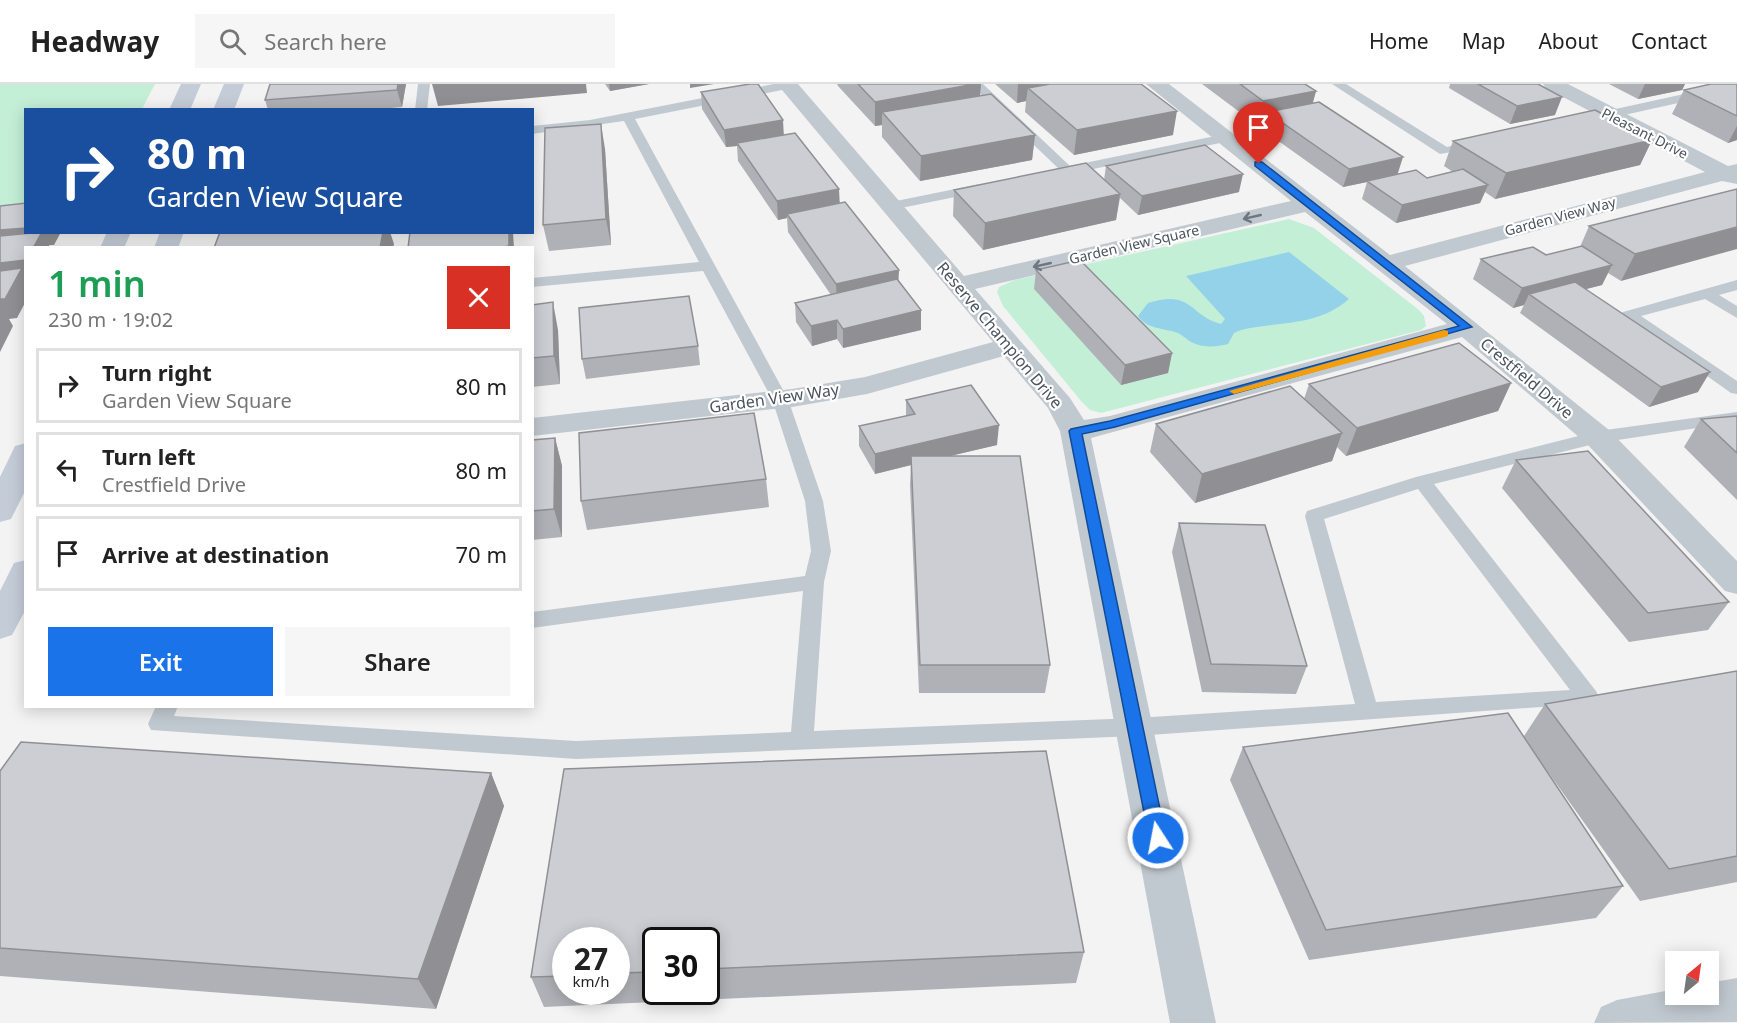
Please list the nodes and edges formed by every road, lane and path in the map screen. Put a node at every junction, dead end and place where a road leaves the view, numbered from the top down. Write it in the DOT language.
graph roads {
  1 [pos="191,84"];
  2 [pos="234,84"];
  3 [pos="424,84"];
  4 [pos="789,84"];
  5 [pos="976,84"];
  6 [pos="1156,84"];
  7 [pos="1338,84"];
  8 [pos="1553,84"];
  9 [pos="1737,86"];
  10 [pos="180,108"];
  11 [pos="224,108"];
  12 [pos="421,108"];
  13 [pos="1608,114"];
  14 [pos="628,117"];
  15 [pos="1583,120"];
  16 [pos="534,130"];
  17 [pos="1225,138"];
  18 [pos="1491,141"];
  19 [pos="1733,175"];
  20 [pos="997,184"];
  21 [pos="1309,204"];
  22 [pos="891,206"];
  23 [pos="1385,264"];
  24 [pos="708,266"];
  25 [pos="534,283"];
  26 [pos="958,285"];
  27 [pos="1737,285"];
  28 [pos="1707,293"];
  29 [pos="1737,313"];
  30 [pos="1467,327"];
  31 [pos="1011,346"];
  32 [pos="1737,389"];
  33 [pos="780,399"];
  34 [pos="1737,417"];
  35 [pos="534,428"];
  36 [pos="1075,431"];
  37 [pos="1598,436"];
  38 [pos="24,458"];
  39 [pos="1422,481"];
  40 [pos="9,495"];
  41 [pos="24,576"];
  42 [pos="814,582"];
  43 [pos="1737,582"];
  44 [pos="534,620"];
  45 [pos="0,626"];
  46 [pos="166,708"];
  47 [pos="1368,712"];
  48 [pos="1136,728"];
  49 [pos="802,741"];
  50 [pos="1737,1000"];
  51 [pos="1193,1023"];
  52 [pos="1617,1023"];
  1 -- 10 [label="main road"];
  2 -- 11 [label="main road"];
  3 -- 12 [label="lane"];
  4 -- 14 [label="lane"];
  4 -- 22 [label="street, Reserve Champion Drive"];
  5 -- 17 [label="lane"];
  6 -- 17 [label="street, Crestfield Drive"];
  7 -- 18 [label="lane"];
  8 -- 13 [label="street, Pleasant Drive"];
  9 -- 13 [label="lane"];
  13 -- 15 [label="lane"];
  13 -- 19 [label="street, Pleasant Drive"];
  14 -- 16 [label="lane"];
  14 -- 24 [label="lane"];
  17 -- 21 [label="street, Crestfield Drive"];
  19 -- 23 [label="street, Garden View Way"];
  20 -- 22 [label="lane"];
  21 -- 23 [label="street, Crestfield Drive"];
  21 -- 26 [label="street, Garden View Square, one-way"];
  22 -- 26 [label="street, Reserve Champion Drive"];
  23 -- 30 [label="street, Crestfield Drive"];
  24 -- 25 [label="lane"];
  24 -- 33 [label="lane"];
  26 -- 31 [label="street, Reserve Champion Drive"];
  27 -- 28 [label="lane"];
  28 -- 29 [label="lane"];
  28 -- 32 [label="lane"];
  30 -- 36 [label="street"];
  30 -- 37 [label="street, Crestfield Drive"];
  31 -- 33 [label="street, Garden View Way"];
  31 -- 36 [label="street, Reserve Champion Drive"];
  33 -- 35 [label="street, Garden View Way"];
  33 -- 42 [label="lane"];
  34 -- 37 [label="lane"];
  36 -- 48 [label="street, Reserve Champion Drive"];
  37 -- 39 [label="lane"];
  37 -- 43 [label="street, Crestfield Drive"];
  38 -- 40 [label="main road"];
  39 -- 47 [label="lane"];
  39 -- 47 [label="lane"];
  41 -- 45 [label="main road"];
  42 -- 44 [label="lane"];
  42 -- 49 [label="lane"];
  46 -- 49 [label="lane"];
  47 -- 48 [label="lane"];
  48 -- 49 [label="lane"];
  48 -- 51 [label="street, Reserve Champion Drive"];
  50 -- 52 [label="street"];
}
